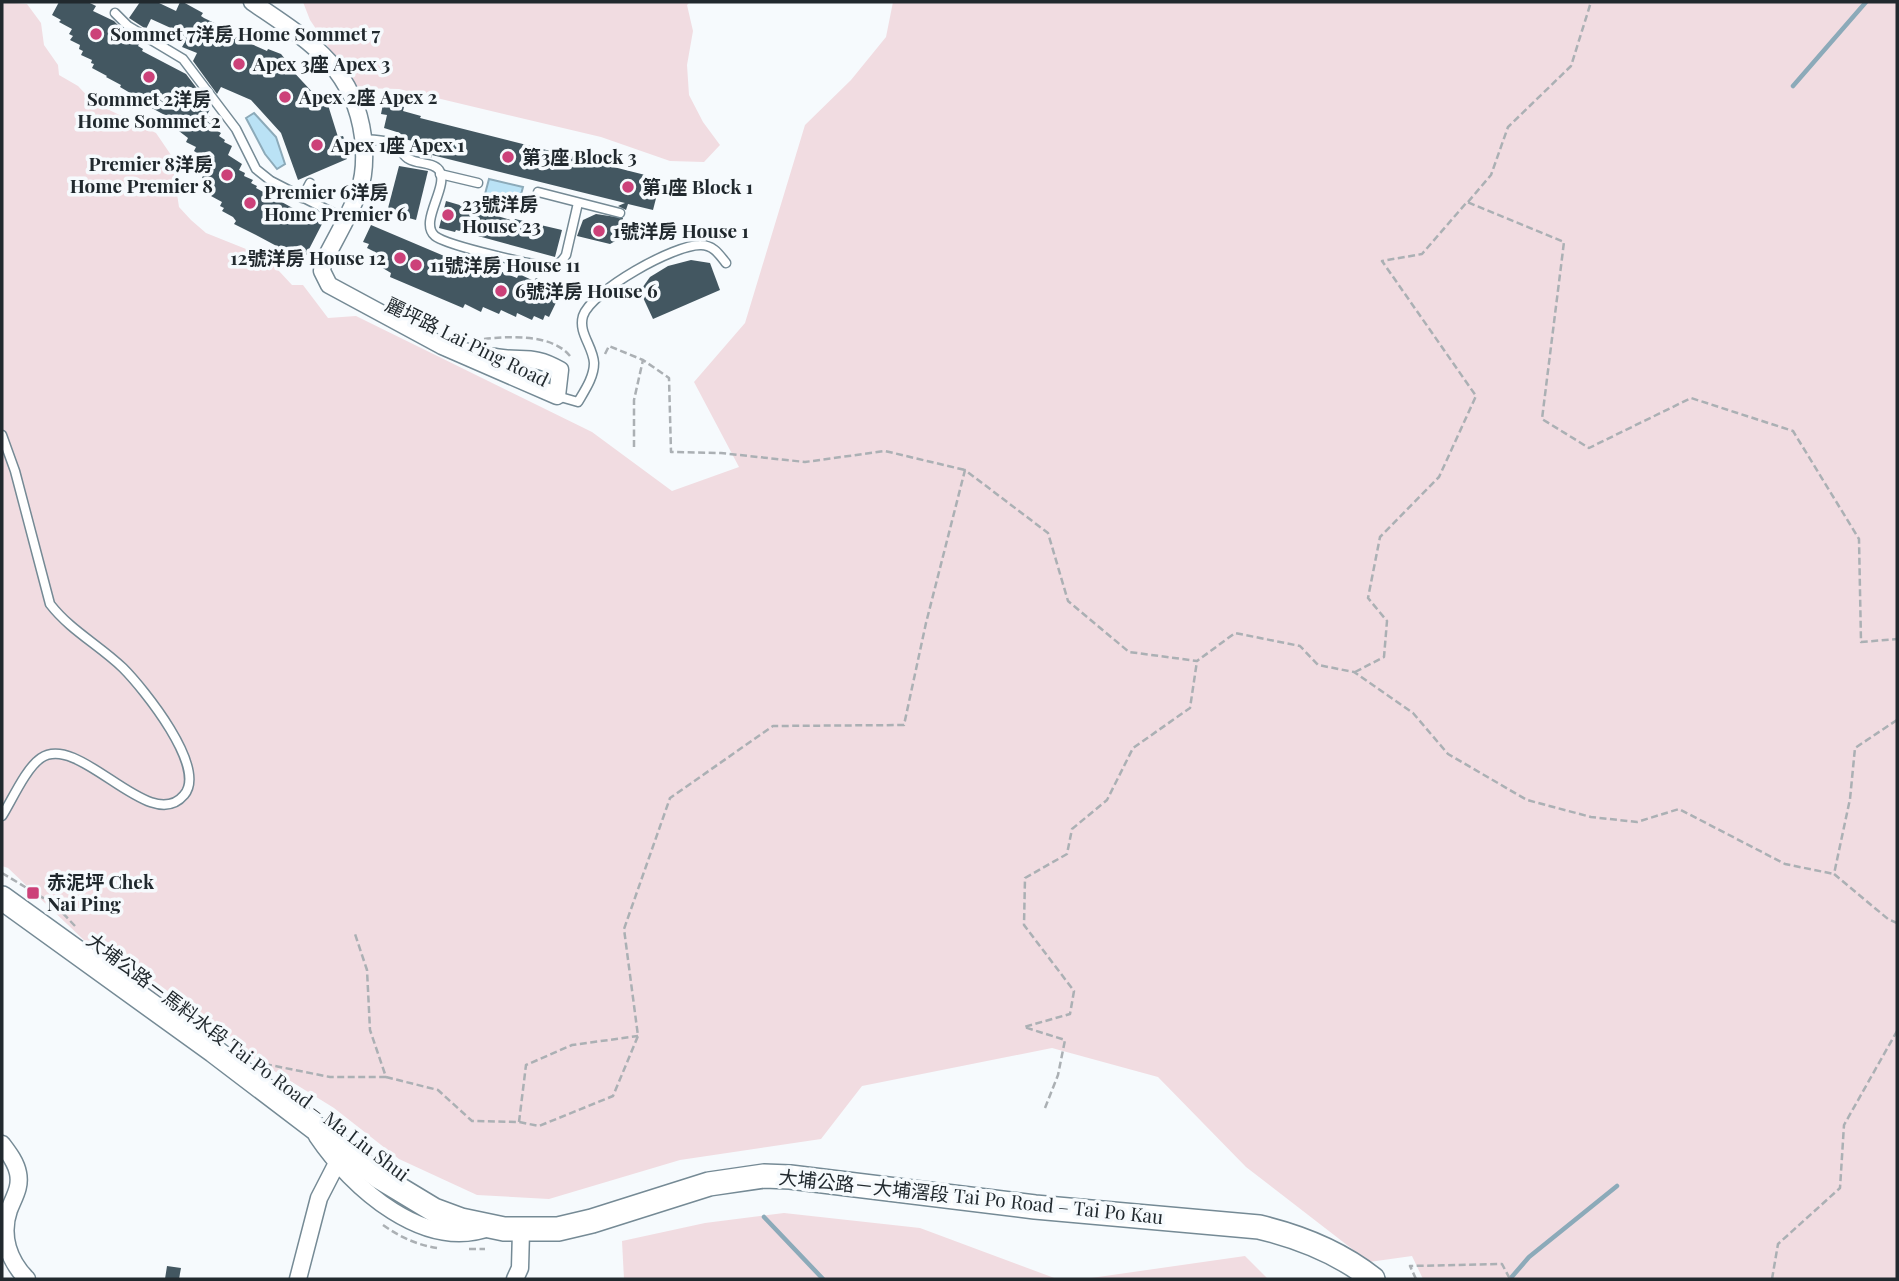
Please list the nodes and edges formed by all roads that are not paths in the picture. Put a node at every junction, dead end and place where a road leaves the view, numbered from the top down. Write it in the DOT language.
graph roads {
  1 [pos="252,2"];
  2 [pos="115,13"];
  3 [pos="363,139"];
  4 [pos="440,174"];
  5 [pos="310,183"];
  6 [pos="478,183"];
  7 [pos="538,192"];
  8 [pos="302,198"];
  9 [pos="579,203"];
  10 [pos="620,214"];
  11 [pos="340,217"];
  12 [pos="726,263"];
  13 [pos="442,346"];
  14 [pos="556,396"];
  15 [pos="2,435"];
  16 [pos="2,816"];
  17 [pos="2,898"];
  18 [pos="311,1126"];
  19 [pos="2,1144"];
  20 [pos="337,1163"];
  21 [pos="491,1227"];
  22 [pos="521,1231"];
  23 [pos="27,1279"];
  24 [pos="298,1279"];
  25 [pos="515,1279"];
  26 [pos="1373,1279"];
  1 -- 3 [label="street, 麗坪路 Lai Ping Road"];
  2 -- 8 [label="lane"];
  3 -- 4 [label="lane"];
  3 -- 11 [label="street, 麗坪路 Lai Ping Road"];
  4 -- 6 [label="lane"];
  4 -- 9 [label="lane"];
  5 -- 8 [label="lane"];
  7 -- 9 [label="lane"];
  8 -- 11 [label="lane"];
  9 -- 10 [label="lane"];
  11 -- 13 [label="street, 麗坪路 Lai Ping Road"];
  12 -- 14 [label="lane"];
  13 -- 14 [label="street, 麗坪路 Lai Ping Road"];
  13 -- 14 [label="street, 麗坪路 Lai Ping Road"];
  15 -- 16 [label="lane"];
  17 -- 18 [label="main road, 大埔公路－馬料水段 Tai Po Road – Ma Liu Shui"];
  18 -- 20 [label="street"];
  18 -- 21 [label="main road, 大埔公路－馬料水段 Tai Po Road – Ma Liu Shui"];
  19 -- 23 [label="street"];
  20 -- 21 [label="street"];
  20 -- 24 [label="street"];
  21 -- 22 [label="main road, 大埔公路－馬料水段 Tai Po Road – Ma Liu Shui"];
  22 -- 25 [label="street"];
  22 -- 26 [label="main road, 大埔公路－大埔滘段 Tai Po Road – Tai Po Kau"];
}
